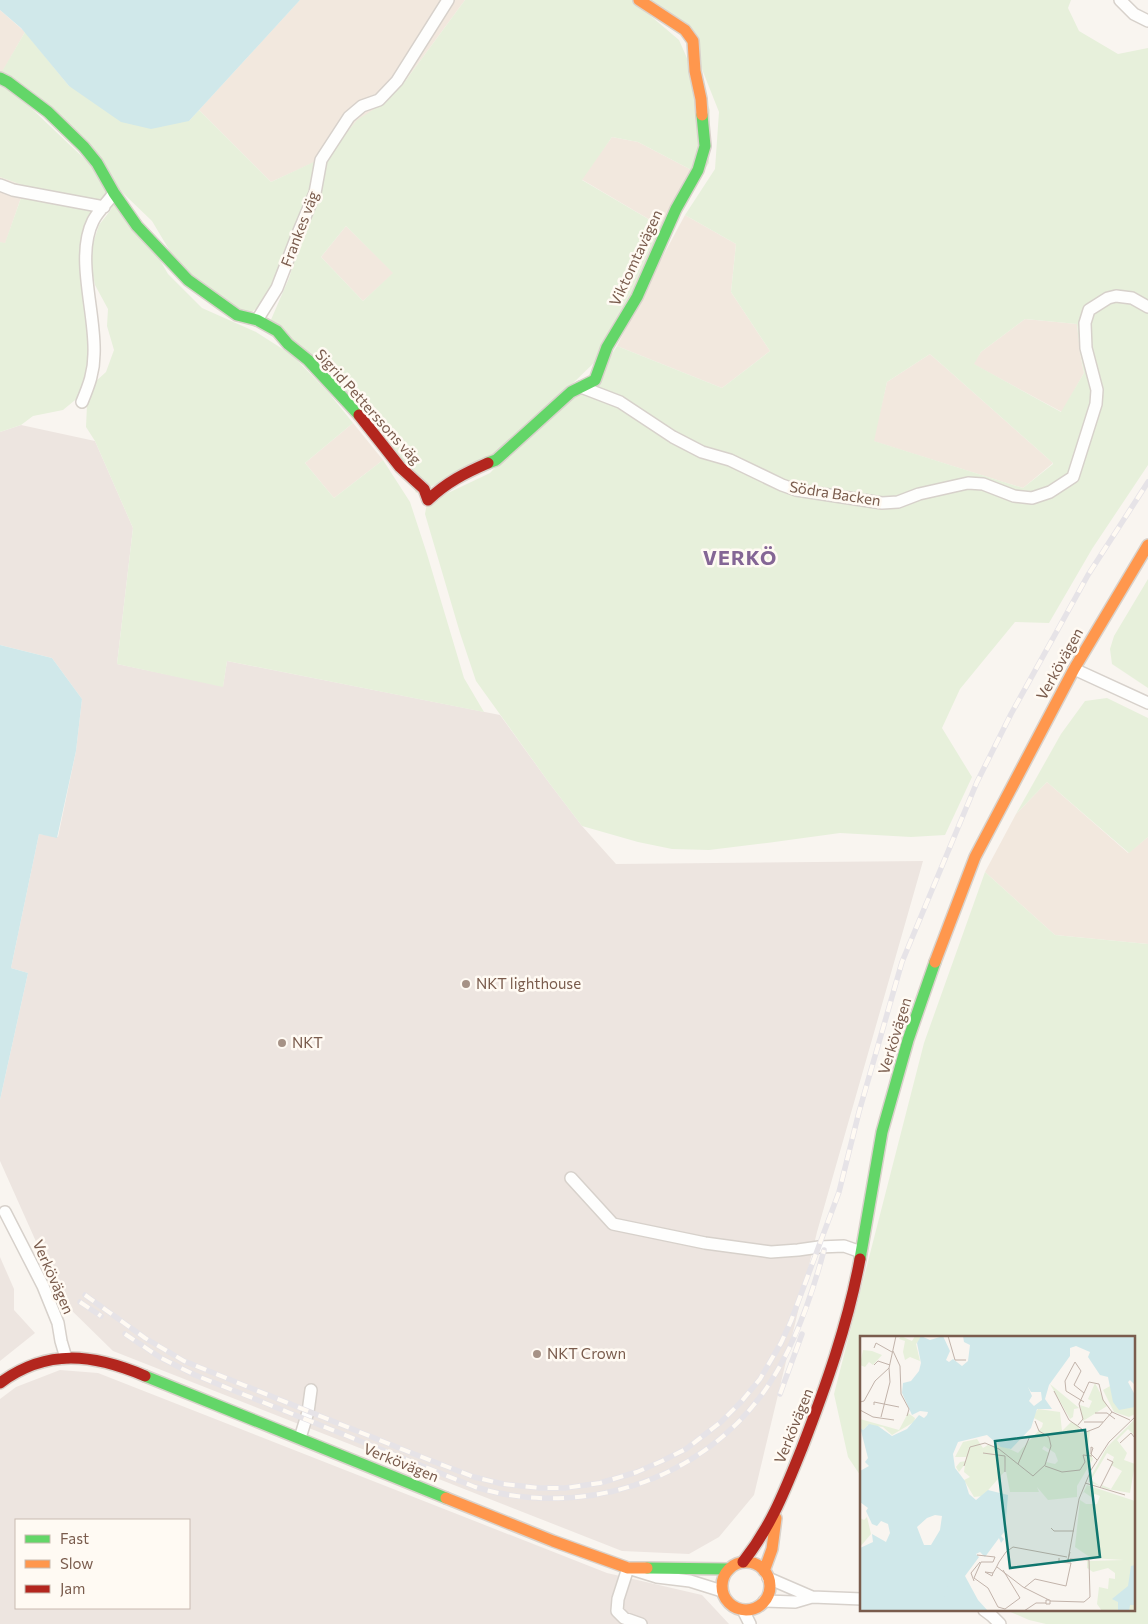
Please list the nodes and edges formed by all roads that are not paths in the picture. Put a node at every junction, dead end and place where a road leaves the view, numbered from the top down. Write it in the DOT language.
graph roads {
  1 [pos="448,0"];
  2 [pos="639,0"];
  3 [pos="1120,0"];
  4 [pos="1148,21"];
  5 [pos="0,78"];
  6 [pos="0,185"];
  7 [pos="114,194"];
  8 [pos="104,207"];
  9 [pos="1148,307"];
  10 [pos="257,320"];
  11 [pos="581,387"];
  12 [pos="82,402"];
  13 [pos="428,500"];
  14 [pos="1148,545"];
  15 [pos="1074,669"];
  16 [pos="1148,703"];
  17 [pos="571,1178"];
  18 [pos="5,1212"];
  19 [pos="861,1252"];
  20 [pos="66,1358"];
  21 [pos="0,1383"];
  22 [pos="311,1390"];
  23 [pos="300,1438"];
  24 [pos="778,1509"];
  25 [pos="743,1562"];
  26 [pos="628,1568"];
  27 [pos="729,1569"];
  28 [pos="766,1575"];
  29 [pos="722,1591"];
  30 [pos="812,1597"];
  31 [pos="860,1599"];
  32 [pos="764,1601"];
  33 [pos="743,1610"];
  34 [pos="987,1612"];
  35 [pos="641,1624"];
  36 [pos="750,1624"];
  37 [pos="1000,1624"];
  1 -- 10 [label="street, Frankes väg"];
  2 -- 11 [label="street, Viktomtavägen"];
  3 -- 4 [label="street"];
  5 -- 7 [label="street, Sigrid Petterssons väg"];
  6 -- 8 [label="street"];
  7 -- 8 [label="street"];
  7 -- 10 [label="street, Sigrid Petterssons väg"];
  8 -- 12 [label="street"];
  9 -- 11 [label="street, Södra Backen"];
  10 -- 13 [label="street, Sigrid Petterssons väg"];
  11 -- 13 [label="street, Viktomtavägen"];
  14 -- 15 [label="street, Verkövägen"];
  15 -- 16 [label="street"];
  15 -- 19 [label="street, Verkövägen"];
  17 -- 19 [label="street"];
  18 -- 20 [label="street, Verkövägen"];
  19 -- 24 [label="street, Verkövägen"];
  20 -- 21 [label="street, Verkövägen"];
  20 -- 23 [label="street, Verkövägen"];
  22 -- 23 [label="street"];
  23 -- 26 [label="street, Verkövägen"];
  24 -- 25 [label="street, Verkövägen"];
  24 -- 28 [label="street"];
  25 -- 27 [label="street, Verkövägen"];
  25 -- 28 [label="street"];
  26 -- 27 [label="street, Verkövägen"];
  26 -- 29 [label="street"];
  26 -- 35 [label="street"];
  27 -- 29 [label="street"];
  28 -- 30 [label="street"];
  28 -- 32 [label="street"];
  29 -- 33 [label="street"];
  30 -- 31 [label="street"];
  30 -- 32 [label="street"];
  32 -- 33 [label="street"];
  33 -- 36 [label="street"];
  34 -- 37 [label="street"];
}
